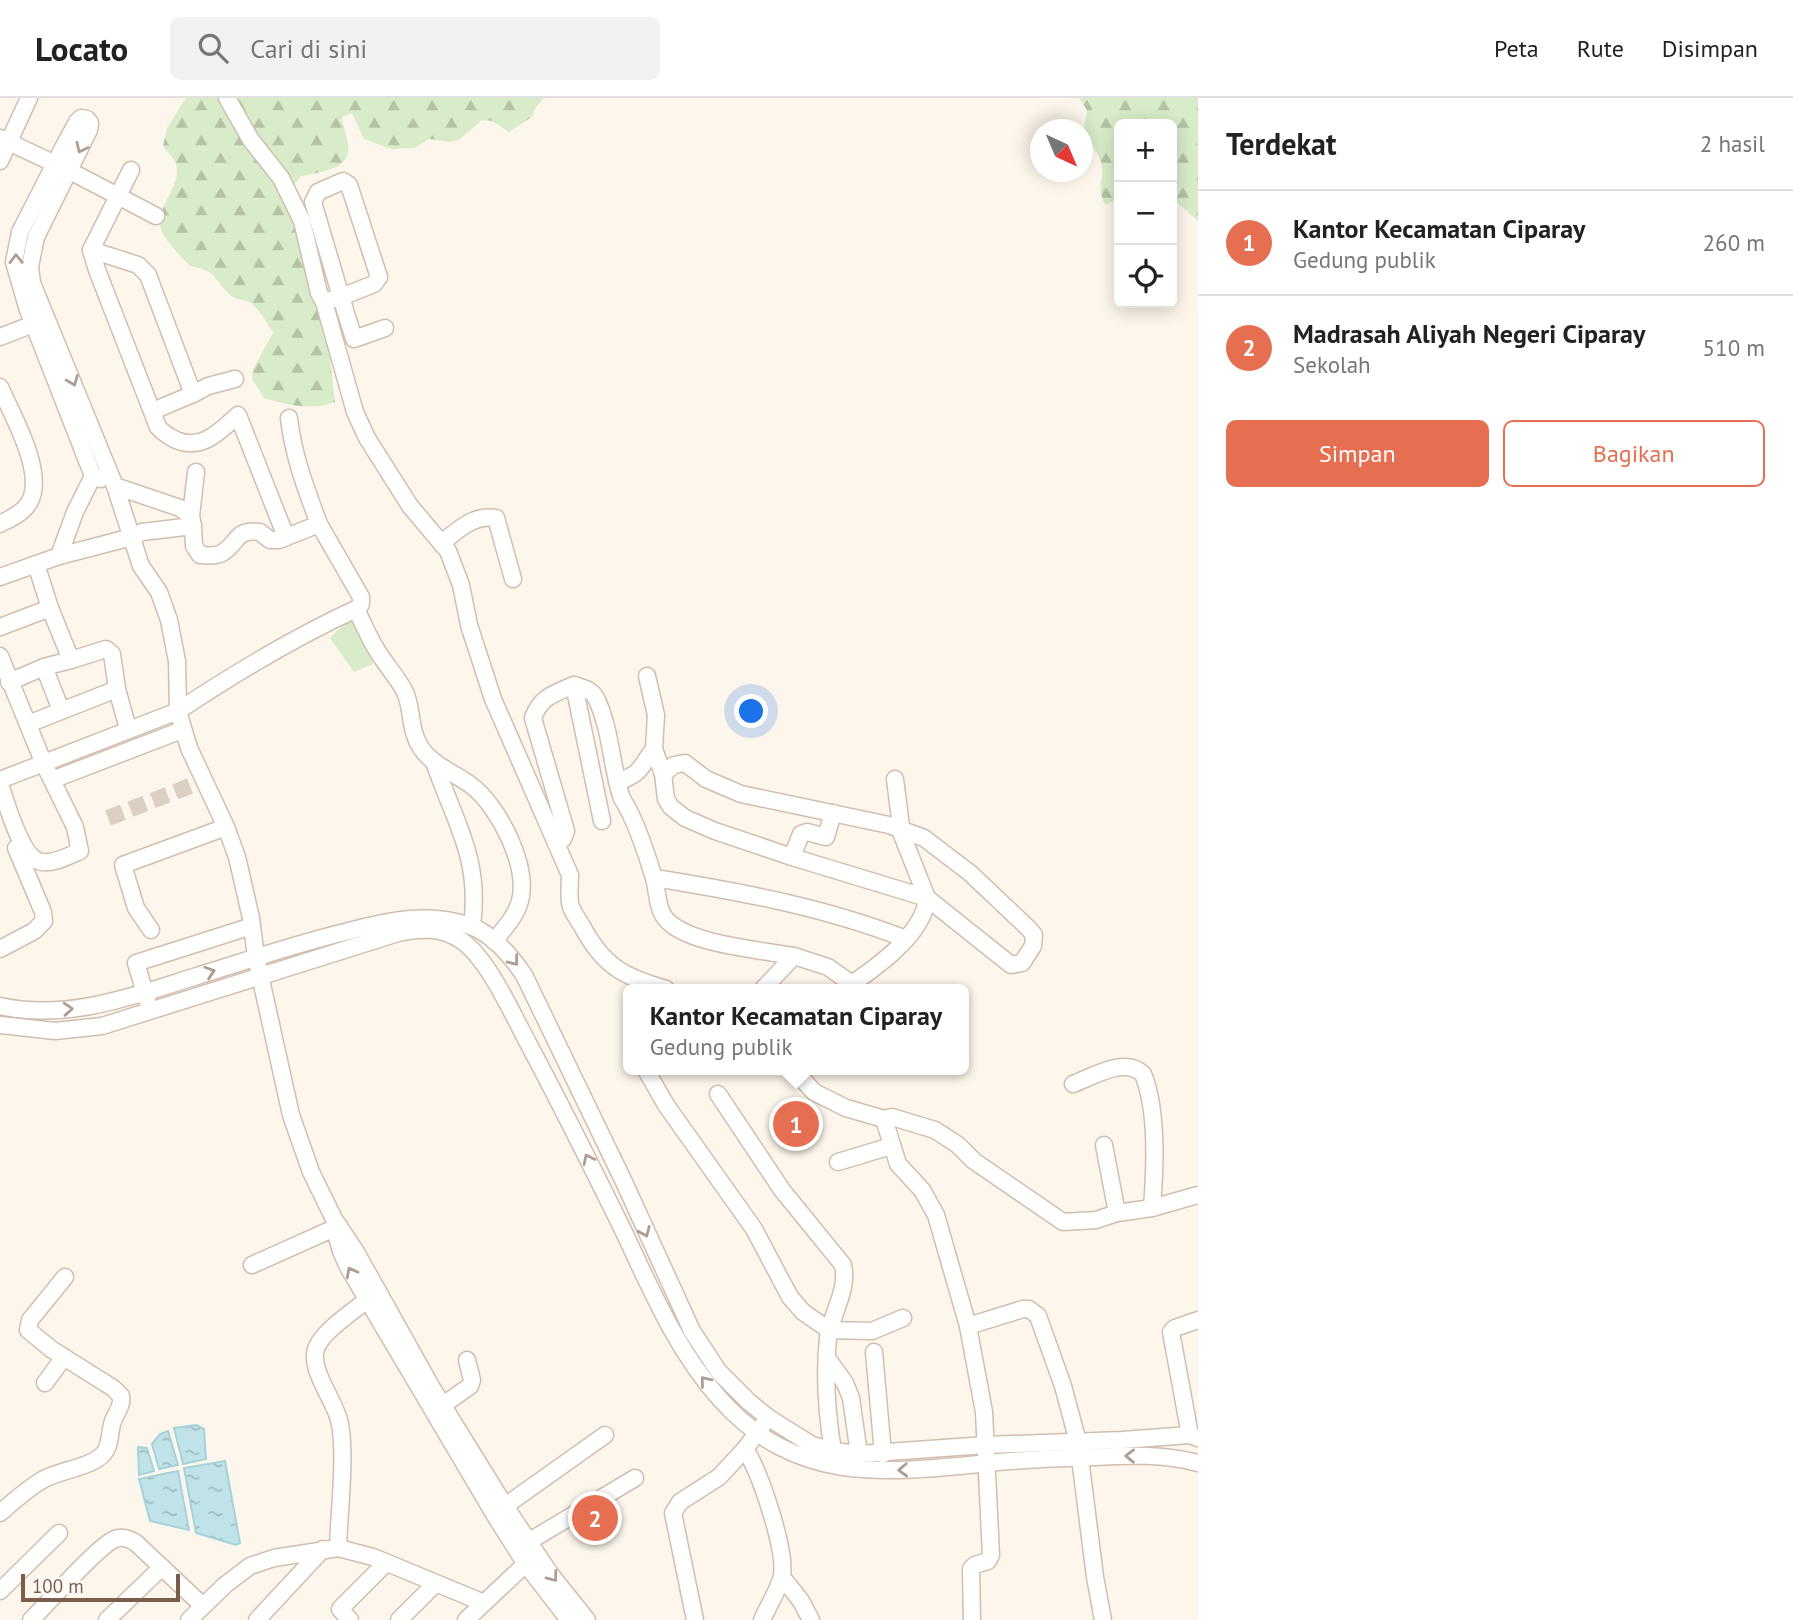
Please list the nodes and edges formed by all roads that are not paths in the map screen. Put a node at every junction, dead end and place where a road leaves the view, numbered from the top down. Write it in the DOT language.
graph roads {
  1 [pos="29,98"];
  2 [pos="226,98"];
  3 [pos="5,140"];
  4 [pos="0,161"];
  5 [pos="63,167"];
  6 [pos="131,170"];
  7 [pos="117,197"];
  8 [pos="156,216"];
  9 [pos="91,250"];
  10 [pos="341,297"];
  11 [pos="324,302"];
  12 [pos="40,321"];
  13 [pos="385,328"];
  14 [pos="0,337"];
  15 [pos="234,379"];
  16 [pos="0,387"];
  17 [pos="193,394"];
  18 [pos="153,411"];
  19 [pos="289,418"];
  20 [pos="196,472"];
  21 [pos="93,477"];
  22 [pos="114,484"];
  23 [pos="192,521"];
  24 [pos="0,524"];
  25 [pos="319,524"];
  26 [pos="132,537"];
  27 [pos="286,537"];
  28 [pos="441,543"];
  29 [pos="59,556"];
  30 [pos="36,564"];
  31 [pos="0,577"];
  32 [pos="513,579"];
  33 [pos="50,608"];
  34 [pos="356,609"];
  35 [pos="0,627"];
  36 [pos="0,656"];
  37 [pos="71,660"];
  38 [pos="44,667"];
  39 [pos="647,676"];
  40 [pos="9,682"];
  41 [pos="574,685"];
  42 [pos="117,689"];
  43 [pos="61,710"];
  44 [pos="178,711"];
  45 [pos="28,724"];
  46 [pos="134,727"];
  47 [pos="182,730"];
  48 [pos="159,737"];
  49 [pos="654,749"];
  50 [pos="434,762"];
  51 [pos="44,764"];
  52 [pos="663,774"];
  53 [pos="52,779"];
  54 [pos="895,779"];
  55 [pos="617,782"];
  56 [pos="0,783"];
  57 [pos="0,809"];
  58 [pos="833,813"];
  59 [pos="602,821"];
  60 [pos="226,827"];
  61 [pos="900,828"];
  62 [pos="556,842"];
  63 [pos="792,857"];
  64 [pos="133,861"];
  65 [pos="654,878"];
  66 [pos="928,898"];
  67 [pos="252,926"];
  68 [pos="472,926"];
  69 [pos="906,939"];
  70 [pos="494,941"];
  71 [pos="2,944"];
  72 [pos="794,956"];
  73 [pos="259,967"];
  74 [pos="640,984"];
  75 [pos="768,984"];
  76 [pos="845,984"];
  77 [pos="852,984"];
  78 [pos="147,1002"];
  79 [pos="0,1006"];
  80 [pos="0,1025"];
  81 [pos="554,1041"];
  82 [pos="532,1049"];
  83 [pos="557,1073"];
  84 [pos="649,1075"];
  85 [pos="800,1075"];
  86 [pos="1073,1084"];
  87 [pos="718,1094"];
  88 [pos="884,1119"];
  89 [pos="1104,1145"];
  90 [pos="891,1146"];
  91 [pos="838,1163"];
  92 [pos="613,1187"];
  93 [pos="1198,1195"];
  94 [pos="1152,1208"];
  95 [pos="1117,1213"];
  96 [pos="336,1225"];
  97 [pos="252,1265"];
  98 [pos="65,1277"];
  99 [pos="372,1296"];
  100 [pos="903,1318"];
  101 [pos="1198,1320"];
  102 [pos="968,1326"];
  103 [pos="829,1330"];
  104 [pos="874,1352"];
  105 [pos="64,1357"];
  106 [pos="827,1358"];
  107 [pos="467,1360"];
  108 [pos="412,1364"];
  109 [pos="45,1383"];
  110 [pos="443,1405"];
  111 [pos="763,1426"];
  112 [pos="605,1435"];
  113 [pos="1194,1437"];
  114 [pos="745,1449"];
  115 [pos="1079,1449"];
  116 [pos="833,1451"];
  117 [pos="859,1454"];
  118 [pos="883,1454"];
  119 [pos="986,1454"];
  120 [pos="1198,1463"];
  121 [pos="635,1478"];
  122 [pos="505,1506"];
  123 [pos="0,1513"];
  124 [pos="59,1533"];
  125 [pos="331,1548"];
  126 [pos="530,1553"];
  127 [pos="386,1563"];
  128 [pos="162,1567"];
  129 [pos="782,1577"];
  130 [pos="435,1584"];
  131 [pos="0,1591"];
  132 [pos="484,1603"];
  133 [pos="203,1606"];
  134 [pos="340,1616"];
  135 [pos="31,1620"];
  136 [pos="107,1620"];
  137 [pos="188,1620"];
  138 [pos="257,1620"];
  139 [pos="399,1620"];
  140 [pos="466,1620"];
  141 [pos="569,1620"];
  142 [pos="587,1620"];
  143 [pos="695,1620"];
  144 [pos="762,1620"];
  145 [pos="811,1620"];
  146 [pos="972,1620"];
  147 [pos="1103,1620"];
  1 -- 3 [label="street"];
  2 -- 11 [label="street"];
  3 -- 4 [label="street"];
  3 -- 5 [label="street"];
  5 -- 7 [label="street"];
  5 -- 12 [label="street"];
  6 -- 7 [label="street"];
  7 -- 8 [label="street"];
  7 -- 9 [label="street"];
  9 -- 17 [label="street"];
  9 -- 18 [label="street"];
  10 -- 10 [label="street"];
  10 -- 11 [label="street"];
  10 -- 13 [label="street"];
  11 -- 28 [label="street"];
  12 -- 14 [label="street"];
  12 -- 21 [label="street"];
  12 -- 22 [label="street, one-way"];
  15 -- 17 [label="street"];
  16 -- 24 [label="street"];
  17 -- 18 [label="street"];
  18 -- 27 [label="street"];
  19 -- 25 [label="street"];
  20 -- 23 [label="street"];
  21 -- 22 [label="street"];
  21 -- 29 [label="street"];
  22 -- 23 [label="street"];
  22 -- 26 [label="street"];
  23 -- 26 [label="street"];
  23 -- 27 [label="street"];
  25 -- 27 [label="street"];
  25 -- 34 [label="street"];
  26 -- 29 [label="street"];
  26 -- 44 [label="street"];
  28 -- 32 [label="street"];
  28 -- 62 [label="street"];
  29 -- 30 [label="street"];
  30 -- 31 [label="street"];
  30 -- 33 [label="street"];
  33 -- 35 [label="street"];
  33 -- 37 [label="street"];
  34 -- 44 [label="street"];
  34 -- 50 [label="street"];
  36 -- 40 [label="street"];
  37 -- 38 [label="street"];
  37 -- 42 [label="street"];
  38 -- 40 [label="street"];
  38 -- 43 [label="street"];
  39 -- 49 [label="street"];
  40 -- 45 [label="street"];
  41 -- 55 [label="street"];
  41 -- 59 [label="street"];
  41 -- 62 [label="street"];
  42 -- 43 [label="street"];
  42 -- 46 [label="street"];
  43 -- 45 [label="street"];
  44 -- 46 [label="street"];
  44 -- 47 [label="street"];
  45 -- 51 [label="street"];
  46 -- 48 [label="street"];
  46 -- 51 [label="street"];
  47 -- 48 [label="street"];
  47 -- 60 [label="street"];
  48 -- 53 [label="street"];
  49 -- 52 [label="street"];
  49 -- 55 [label="street"];
  50 -- 68 [label="street"];
  50 -- 70 [label="street"];
  51 -- 53 [label="street"];
  51 -- 56 [label="street"];
  52 -- 58 [label="street"];
  52 -- 63 [label="street"];
  53 -- 56 [label="street"];
  54 -- 61 [label="street"];
  55 -- 65 [label="street"];
  57 -- 71 [label="street"];
  58 -- 61 [label="street"];
  58 -- 63 [label="street"];
  60 -- 64 [label="street"];
  60 -- 67 [label="street"];
  61 -- 66 [label="street"];
  61 -- 66 [label="street"];
  62 -- 74 [label="street"];
  63 -- 66 [label="street"];
  65 -- 69 [label="street"];
  65 -- 72 [label="street"];
  66 -- 69 [label="street"];
  67 -- 73 [label="street"];
  67 -- 78 [label="street"];
  68 -- 70 [label="street"];
  68 -- 73 [label="street"];
  69 -- 77 [label="street"];
  70 -- 81 [label="street, one-way"];
  72 -- 75 [label="street"];
  72 -- 76 [label="street"];
  73 -- 78 [label="street"];
  73 -- 82 [label="street"];
  73 -- 96 [label="street"];
  79 -- 78 [label="street, one-way"];
  78 -- 80 [label="street"];
  81 -- 82 [label="street"];
  81 -- 83 [label="street"];
  82 -- 83 [label="street"];
  83 -- 92 [label="street"];
  92 -- 83 [label="street, one-way"];
  84 -- 103 [label="street"];
  85 -- 88 [label="street"];
  86 -- 94 [label="street"];
  87 -- 103 [label="street"];
  88 -- 90 [label="street"];
  88 -- 95 [label="street"];
  89 -- 95 [label="street"];
  90 -- 91 [label="street"];
  90 -- 102 [label="street"];
  92 -- 111 [label="street"];
  93 -- 94 [label="street"];
  94 -- 95 [label="street"];
  96 -- 97 [label="street"];
  96 -- 99 [label="street"];
  98 -- 105 [label="street"];
  99 -- 108 [label="street"];
  99 -- 125 [label="street"];
  100 -- 103 [label="street"];
  101 -- 113 [label="street"];
  102 -- 115 [label="street"];
  102 -- 119 [label="street"];
  103 -- 106 [label="street"];
  104 -- 118 [label="street"];
  105 -- 109 [label="street"];
  105 -- 123 [label="street"];
  106 -- 116 [label="street"];
  106 -- 117 [label="street"];
  107 -- 110 [label="street"];
  108 -- 110 [label="street"];
  108 -- 126 [label="street"];
  110 -- 122 [label="street"];
  111 -- 114 [label="street"];
  111 -- 116 [label="street"];
  119 -- 111 [label="street, one-way"];
  112 -- 122 [label="street"];
  113 -- 115 [label="street"];
  114 -- 129 [label="street"];
  114 -- 143 [label="street"];
  115 -- 119 [label="street"];
  120 -- 115 [label="street, one-way"];
  115 -- 147 [label="street"];
  116 -- 117 [label="street"];
  117 -- 118 [label="street"];
  118 -- 119 [label="street"];
  119 -- 146 [label="street"];
  121 -- 126 [label="street"];
  122 -- 126 [label="street"];
  124 -- 131 [label="street"];
  125 -- 127 [label="street"];
  125 -- 133 [label="street"];
  125 -- 138 [label="street"];
  126 -- 132 [label="street"];
  126 -- 141 [label="street"];
  126 -- 142 [label="street, one-way"];
  127 -- 130 [label="street"];
  127 -- 134 [label="street"];
  128 -- 133 [label="street"];
  128 -- 135 [label="street"];
  128 -- 136 [label="street"];
  129 -- 144 [label="street"];
  129 -- 145 [label="street"];
  130 -- 132 [label="street"];
  130 -- 139 [label="street"];
  132 -- 140 [label="street"];
  133 -- 137 [label="street"];
}
